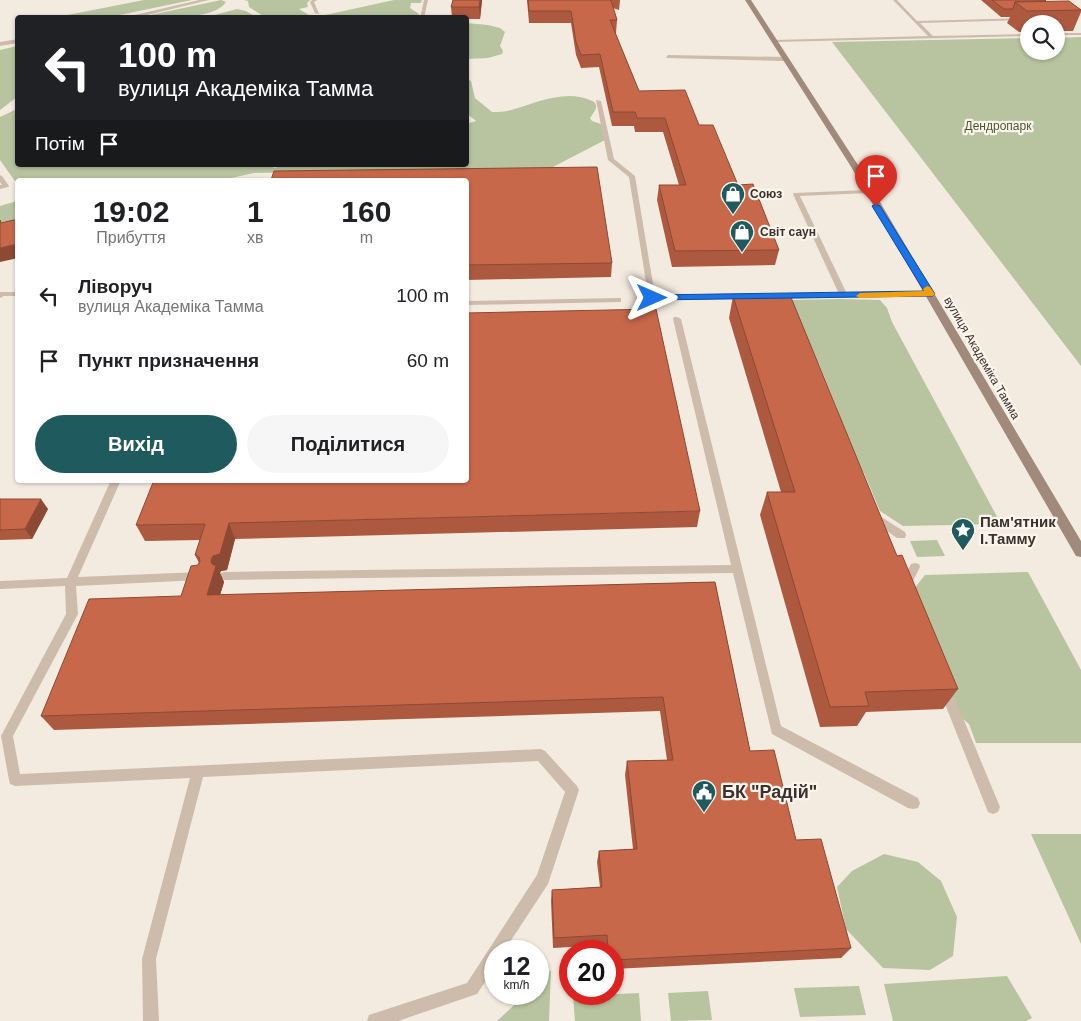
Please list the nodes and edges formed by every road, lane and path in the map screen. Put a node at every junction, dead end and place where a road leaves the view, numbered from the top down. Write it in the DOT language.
graph roads {
  1 [pos="206,0"];
  2 [pos="315,0"];
  3 [pos="426,0"];
  4 [pos="748,0"];
  5 [pos="895,0"];
  6 [pos="317,12"];
  7 [pos="138,15"];
  8 [pos="423,15"];
  9 [pos="1020,19"];
  10 [pos="916,22"];
  11 [pos="1065,34"];
  12 [pos="1081,34"];
  13 [pos="1020,35"];
  14 [pos="931,36"];
  15 [pos="774,41"];
  16 [pos="15,42"];
  17 [pos="0,44"];
  18 [pos="668,57"];
  19 [pos="784,58"];
  20 [pos="598,101"];
  21 [pos="0,177"];
  22 [pos="0,187"];
  23 [pos="867,192"];
  24 [pos="15,294"];
  25 [pos="930,294"];
  26 [pos="0,295"];
  27 [pos="844,296"];
  28 [pos="757,297"];
  29 [pos="766,297"];
  30 [pos="618,300"];
  31 [pos="469,303"];
  32 [pos="678,319"];
  33 [pos="115,483"];
  34 [pos="868,506"];
  35 [pos="901,535"];
  36 [pos="1081,552"];
  37 [pos="915,567"];
  38 [pos="737,569"];
  39 [pos="201,576"];
  40 [pos="225,576"];
  41 [pos="70,583"];
  42 [pos="0,585"];
  43 [pos="908,597"];
  44 [pos="941,679"];
  45 [pos="198,771"];
  46 [pos="913,803"];
  47 [pos="993,807"];
  48 [pos="504,940"];
  49 [pos="484,970"];
  50 [pos="150,1021"];
  51 [pos="375,1021"];
  1 -- 7 [label="street"];
  2 -- 6 [label="lane"];
  3 -- 8 [label="lane"];
  4 -- 15 [label="main road, вулиця Академіка Тамма"];
  5 -- 10 [label="lane"];
  9 -- 10 [label="lane"];
  10 -- 14 [label="lane"];
  11 -- 12 [label="lane"];
  13 -- 14 [label="lane"];
  14 -- 15 [label="lane"];
  15 -- 19 [label="main road, вулиця Академіка Тамма"];
  16 -- 17 [label="street"];
  18 -- 19 [label="lane"];
  19 -- 23 [label="main road, вулиця Академіка Тамма"];
  20 -- 28 [label="lane"];
  21 -- 22 [label="lane"];
  23 -- 25 [label="main road, вулиця Академіка Тамма"];
  23 -- 27 [label="lane"];
  24 -- 26 [label="lane"];
  25 -- 27 [label="lane"];
  25 -- 36 [label="main road, вулиця Академіка Тамма"];
  27 -- 29 [label="lane"];
  30 -- 31 [label="lane"];
  32 -- 38 [label="lane"];
  33 -- 41 [label="lane"];
  34 -- 35 [label="lane"];
  37 -- 43 [label="lane"];
  38 -- 40 [label="lane"];
  38 -- 46 [label="lane"];
  39 -- 41 [label="lane"];
  41 -- 42 [label="lane"];
  41 -- 45 [label="lane"];
  44 -- 47 [label="lane"];
  45 -- 48 [label="lane"];
  45 -- 50 [label="lane"];
  49 -- 51 [label="lane"];
}
